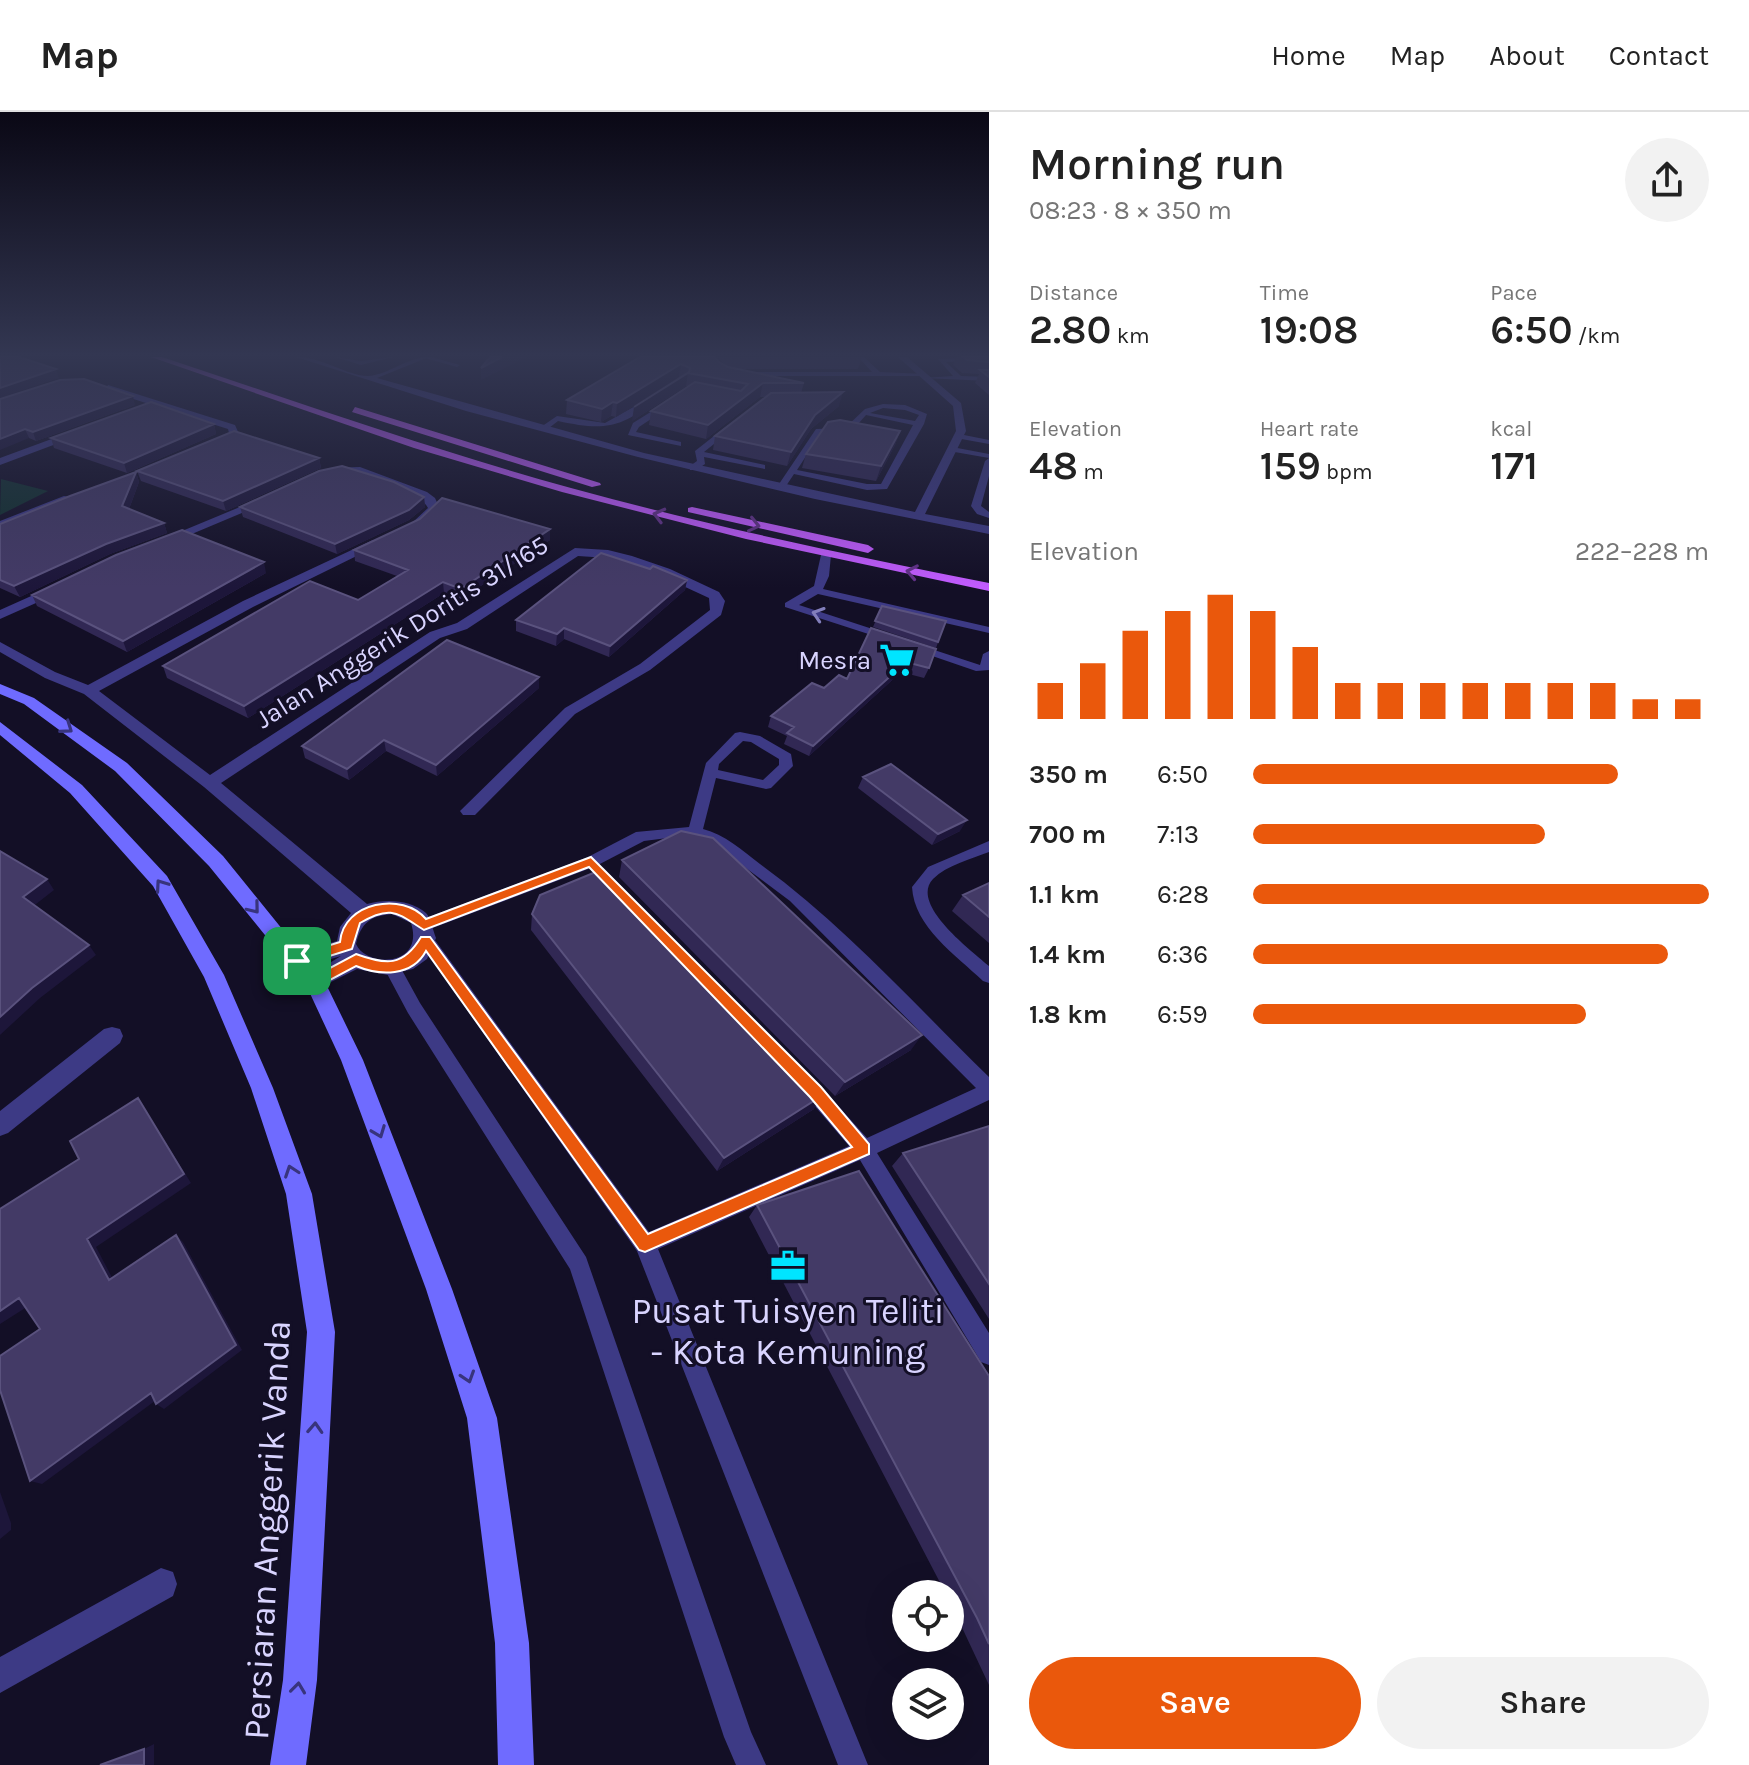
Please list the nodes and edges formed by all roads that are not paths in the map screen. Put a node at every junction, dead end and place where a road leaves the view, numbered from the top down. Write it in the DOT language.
graph roads {
  1 [pos="74,434"];
  2 [pos="232,434"];
  3 [pos="389,434"];
  4 [pos="432,434"];
  5 [pos="561,434"];
  6 [pos="629,434"];
  7 [pos="636,434"];
  8 [pos="721,434"];
  9 [pos="817,434"];
  10 [pos="913,434"];
  11 [pos="960,434"];
  12 [pos="964,434"];
  13 [pos="989,435"];
  14 [pos="893,439"];
  15 [pos="908,442"];
  16 [pos="989,442"];
  17 [pos="678,444"];
  18 [pos="610,447"];
  19 [pos="201,449"];
  20 [pos="952,449"];
  21 [pos="698,453"];
  22 [pos="989,458"];
  23 [pos="0,462"];
  24 [pos="762,467"];
  25 [pos="693,468"];
  26 [pos="792,471"];
  27 [pos="317,475"];
  28 [pos="781,487"];
  29 [pos="278,494"];
  30 [pos="76,496"];
  31 [pos="989,515"];
  32 [pos="918,517"];
  33 [pos="0,525"];
  34 [pos="989,530"];
  35 [pos="157,544"];
  36 [pos="826,555"];
  37 [pos="958,567"];
  38 [pos="72,581"];
  39 [pos="989,587"];
  40 [pos="819,591"];
  41 [pos="0,615"];
  42 [pos="989,630"];
  43 [pos="0,646"];
  44 [pos="989,654"];
  45 [pos="0,689"];
  46 [pos="89,691"];
  47 [pos="0,727"];
  48 [pos="712,773"];
  49 [pos="210,783"];
  50 [pos="469,811"];
  51 [pos="695,832"];
  52 [pos="989,846"];
  53 [pos="364,913"];
  54 [pos="425,932"];
  55 [pos="351,953"];
  56 [pos="297,961"];
  57 [pos="392,968"];
  58 [pos="989,976"];
  59 [pos="315,982"];
  60 [pos="112,1036"];
  61 [pos="794,1070"];
  62 [pos="989,1090"];
  63 [pos="0,1125"];
  64 [pos="864,1149"];
  65 [pos="645,1244"];
  66 [pos="989,1354"];
  67 [pos="161,1584"];
  68 [pos="0,1676"];
  69 [pos="288,1765"];
  70 [pos="516,1765"];
  71 [pos="751,1765"];
  72 [pos="853,1765"];
  1 -- 23 [label="street"];
  2 -- 19 [label="street"];
  36 -- 3 [label="main road, one-way"];
  4 -- 37 [label="main road, one-way"];
  5 -- 18 [label="street"];
  6 -- 18 [label="lane"];
  7 -- 17 [label="lane"];
  8 -- 21 [label="lane"];
  9 -- 26 [label="lane"];
  10 -- 15 [label="lane"];
  11 -- 16 [label="lane"];
  11 -- 20 [label="street"];
  12 -- 13 [label="lane"];
  14 -- 15 [label="lane"];
  15 -- 26 [label="lane"];
  18 -- 25 [label="street"];
  20 -- 22 [label="lane"];
  20 -- 32 [label="street"];
  21 -- 24 [label="lane"];
  21 -- 25 [label="lane"];
  22 -- 31 [label="lane"];
  25 -- 28 [label="street"];
  26 -- 28 [label="lane"];
  27 -- 46 [label="street"];
  28 -- 32 [label="street"];
  29 -- 35 [label="street"];
  30 -- 33 [label="street"];
  32 -- 34 [label="street"];
  39 -- 36 [label="main road, one-way"];
  36 -- 40 [label="lane"];
  38 -- 41 [label="street"];
  40 -- 42 [label="lane"];
  44 -- 40 [label="lane, one-way"];
  43 -- 46 [label="street"];
  45 -- 56 [label="street, one-way"];
  46 -- 49 [label="street"];
  69 -- 47 [label="street, Persiaran Anggerik Vanda, one-way"];
  48 -- 48 [label="lane"];
  48 -- 51 [label="lane"];
  49 -- 50 [label="street, Jalan Anggerik Doritis 31/165"];
  49 -- 53 [label="street"];
  51 -- 54 [label="lane"];
  51 -- 62 [label="lane"];
  52 -- 58 [label="lane"];
  53 -- 54 [label="street"];
  53 -- 55 [label="street"];
  54 -- 57 [label="street"];
  54 -- 65 [label="lane"];
  55 -- 56 [label="street"];
  55 -- 57 [label="street"];
  55 -- 59 [label="street"];
  56 -- 59 [label="street"];
  57 -- 71 [label="lane"];
  59 -- 70 [label="street, one-way"];
  60 -- 63 [label="street"];
  61 -- 64 [label="lane"];
  62 -- 64 [label="lane"];
  64 -- 65 [label="lane"];
  64 -- 66 [label="lane"];
  65 -- 72 [label="lane"];
  67 -- 68 [label="street"];
}
